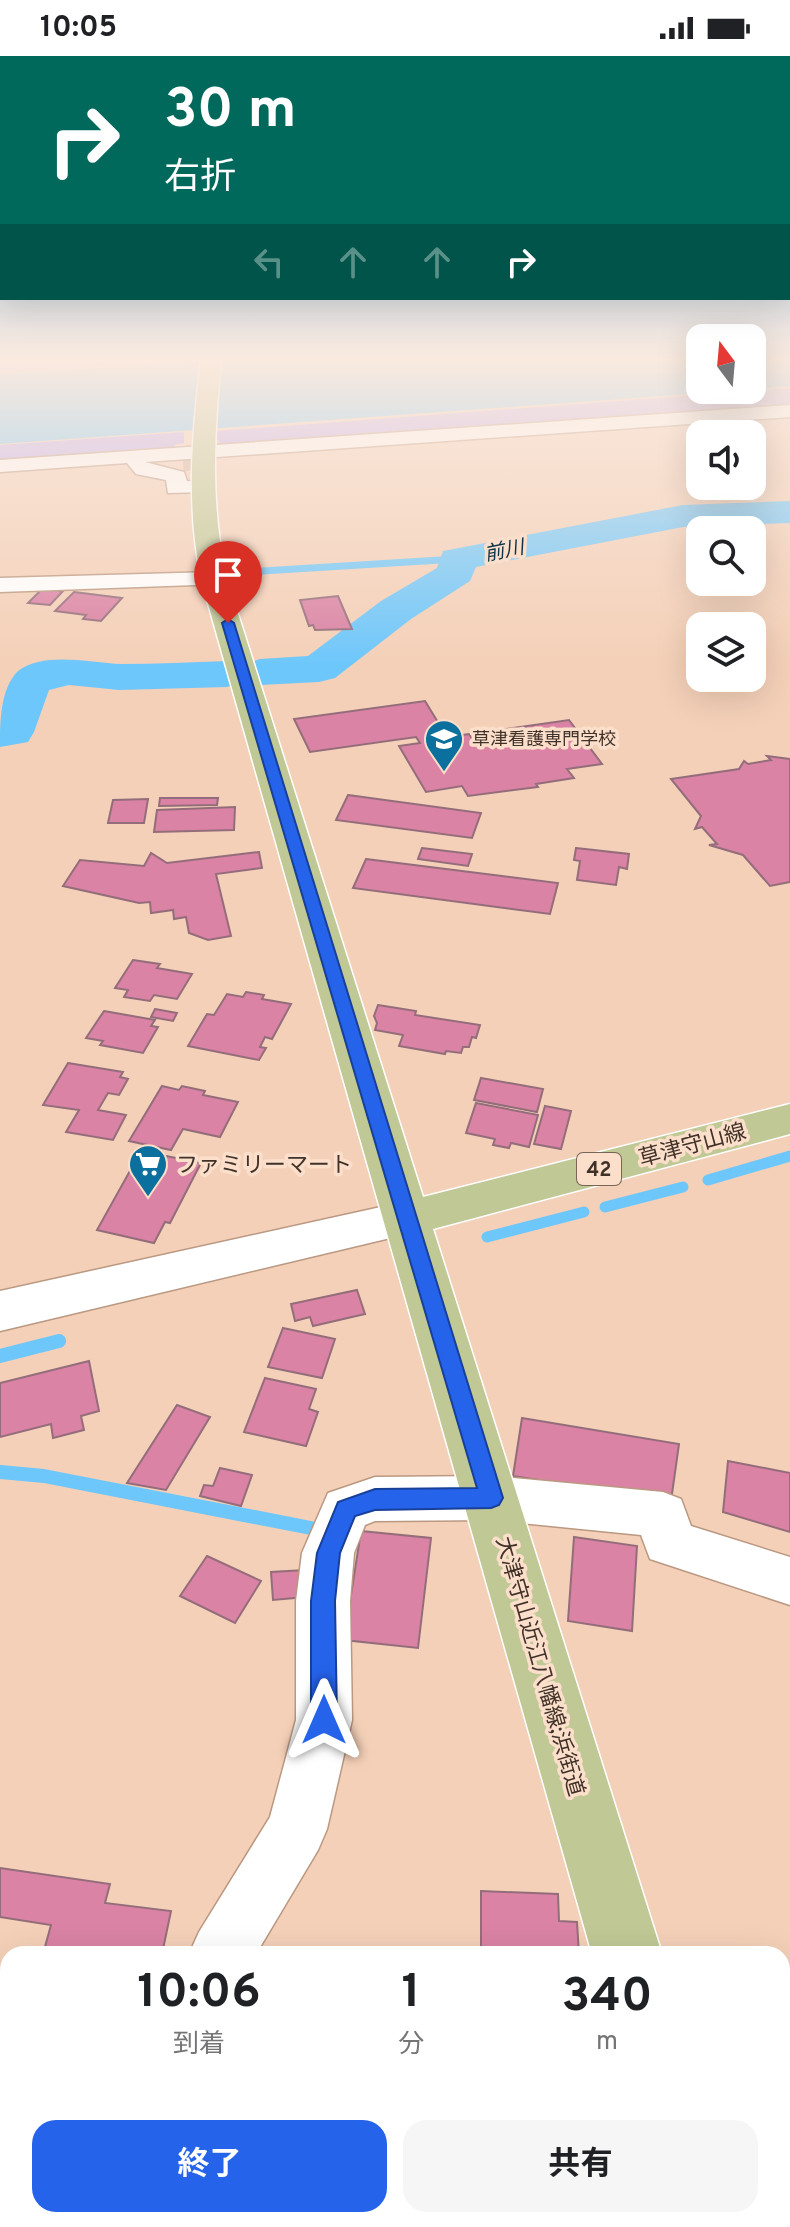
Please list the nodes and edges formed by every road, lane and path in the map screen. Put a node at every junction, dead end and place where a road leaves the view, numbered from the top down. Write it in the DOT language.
graph roads {
  1 [pos="188,461"];
  2 [pos="196,461"];
  3 [pos="201,461"];
  4 [pos="136,465"];
  5 [pos="0,466"];
  6 [pos="0,473"];
  7 [pos="214,579"];
  8 [pos="0,585"];
  9 [pos="790,1119"];
  10 [pos="408,1218"];
  11 [pos="0,1311"];
  12 [pos="491,1498"];
  13 [pos="790,1581"];
  14 [pos="226,1946"];
  15 [pos="625,1946"];
  1 -- 5 [label="street"];
  2 -- 4 [label="street"];
  3 -- 4 [label="street"];
  3 -- 7 [label="main road, 大津守山近江八幡線;浜街道"];
  4 -- 6 [label="street"];
  7 -- 8 [label="street"];
  7 -- 10 [label="main road, 大津守山近江八幡線;浜街道"];
  9 -- 10 [label="main road, 草津守山線 / 42"];
  10 -- 11 [label="street"];
  10 -- 12 [label="main road, 大津守山近江八幡線;浜街道"];
  12 -- 13 [label="street"];
  12 -- 14 [label="street"];
  12 -- 15 [label="main road, 大津守山近江八幡線;浜街道"];
}
